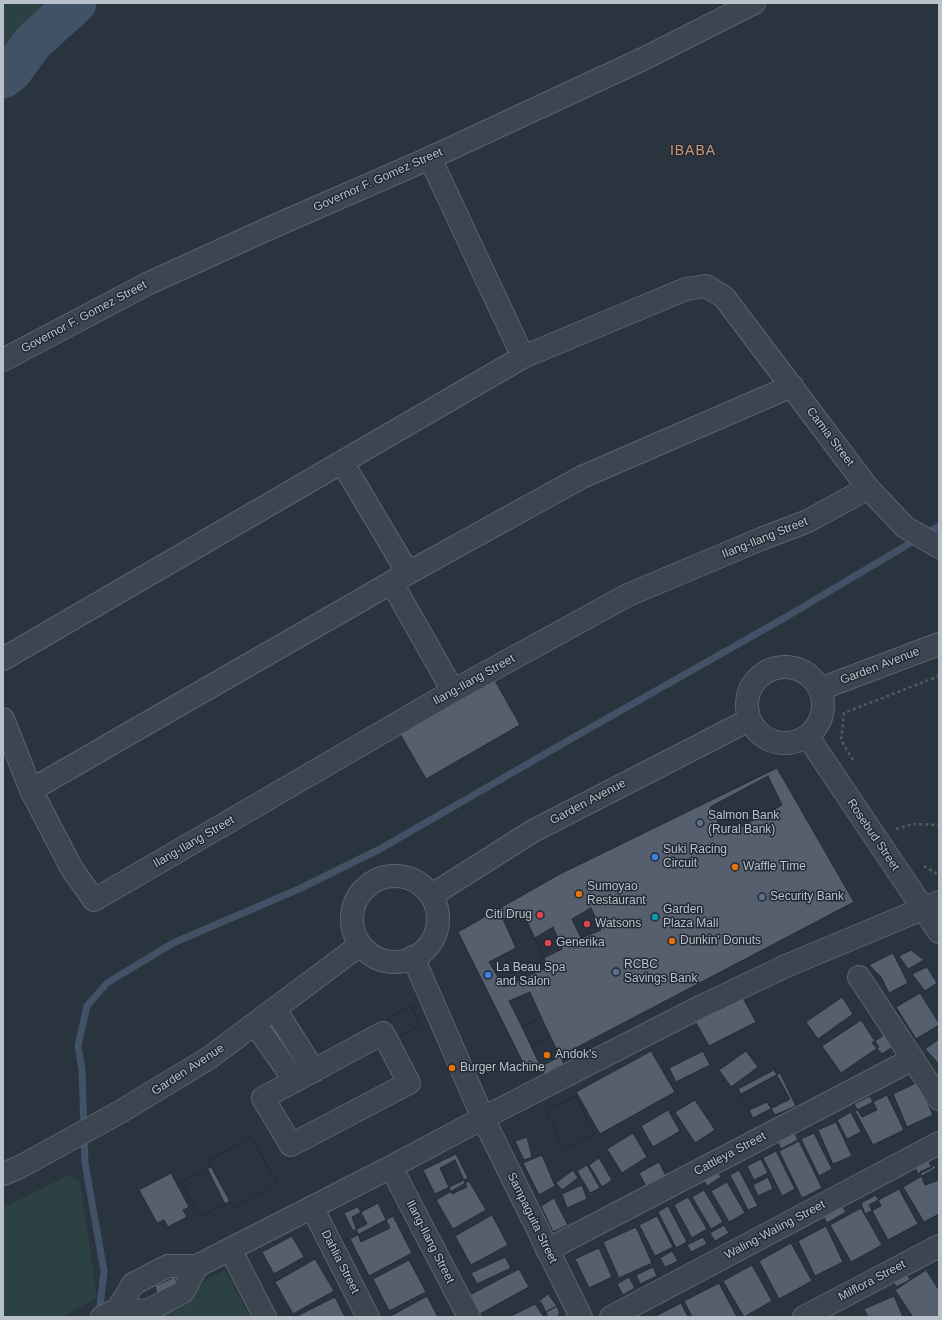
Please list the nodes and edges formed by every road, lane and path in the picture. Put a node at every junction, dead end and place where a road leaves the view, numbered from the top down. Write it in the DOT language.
graph roads {
  1 [pos="754,3"];
  2 [pos="430,158"];
  3 [pos="524,357"];
  4 [pos="3,360"];
  5 [pos="792,386"];
  6 [pos="342,462"];
  7 [pos="868,488"];
  8 [pos="939,546"];
  9 [pos="400,578"];
  10 [pos="939,644"];
  11 [pos="3,659"];
  12 [pos="939,676"];
  13 [pos="820,689"];
  14 [pos="453,691"];
  15 [pos="3,719"];
  16 [pos="749,720"];
  17 [pos="808,737"];
  18 [pos="841,740"];
  19 [pos="30,790"];
  20 [pos="939,825"];
  21 [pos="895,829"];
  22 [pos="432,895"];
  23 [pos="931,905"];
  24 [pos="939,932"];
  25 [pos="360,945"];
  26 [pos="413,957"];
  27 [pos="859,977"];
  28 [pos="275,1009"];
  29 [pos="255,1024"];
  30 [pos="913,1059"];
  31 [pos="314,1071"];
  32 [pos="295,1082"];
  33 [pos="939,1099"];
  34 [pos="483,1118"];
  35 [pos="939,1143"];
  36 [pos="391,1167"];
  37 [pos="3,1174"];
  38 [pos="312,1207"];
  39 [pos="939,1246"];
  40 [pos="230,1249"];
  41 [pos="547,1250"];
  42 [pos="197,1266"];
  43 [pos="111,1312"];
  44 [pos="265,1317"];
  45 [pos="368,1317"];
  46 [pos="468,1317"];
  47 [pos="581,1317"];
  48 [pos="611,1317"];
  49 [pos="804,1317"];
  1 -- 2 [label="street, Governor F. Gomez Street"];
  2 -- 3 [label="street"];
  2 -- 4 [label="street, Governor F. Gomez Street"];
  3 -- 5 [label="street, Camia Street"];
  3 -- 6 [label="street, Camia Street"];
  5 -- 7 [label="street, Camia Street"];
  5 -- 9 [label="street"];
  6 -- 9 [label="street"];
  6 -- 11 [label="street, Camia Street"];
  7 -- 8 [label="street, Camia Street"];
  7 -- 14 [label="street, Ilang-Ilang Street"];
  9 -- 14 [label="street"];
  9 -- 19 [label="street"];
  10 -- 13 [label="street, Garden Avenue"];
  12 -- 18 [label="path"];
  13 -- 16 [label="street"];
  13 -- 17 [label="street"];
  14 -- 19 [label="street, Ilang-Ilang Street"];
  15 -- 19 [label="street"];
  16 -- 17 [label="street"];
  16 -- 22 [label="street, Garden Avenue"];
  17 -- 23 [label="street, Rosebud Street"];
  20 -- 21 [label="path"];
  22 -- 25 [label="street"];
  22 -- 26 [label="street"];
  23 -- 24 [label="street, Rosebud Street"];
  23 -- 34 [label="street"];
  25 -- 26 [label="street"];
  25 -- 28 [label="street, Garden Avenue"];
  26 -- 34 [label="street, Sampaguita Street"];
  27 -- 30 [label="street"];
  28 -- 29 [label="street, Garden Avenue"];
  28 -- 31 [label="street"];
  29 -- 32 [label="street"];
  29 -- 37 [label="street, Garden Avenue"];
  30 -- 33 [label="street"];
  30 -- 41 [label="street, Cattleya Street"];
  31 -- 32 [label="street"];
  31 -- 32 [label="street"];
  34 -- 36 [label="street"];
  34 -- 41 [label="street, Sampaguita Street"];
  35 -- 48 [label="street, Waling-Waling Street"];
  36 -- 38 [label="street"];
  36 -- 46 [label="street, Ilang-Ilang Street"];
  38 -- 40 [label="street"];
  38 -- 45 [label="street, Dahlia Street"];
  39 -- 49 [label="street, Milflora Street"];
  40 -- 42 [label="street"];
  40 -- 44 [label="street"];
  41 -- 47 [label="street, Sampaguita Street"];
  42 -- 43 [label="street"];
  42 -- 43 [label="street"];
}
